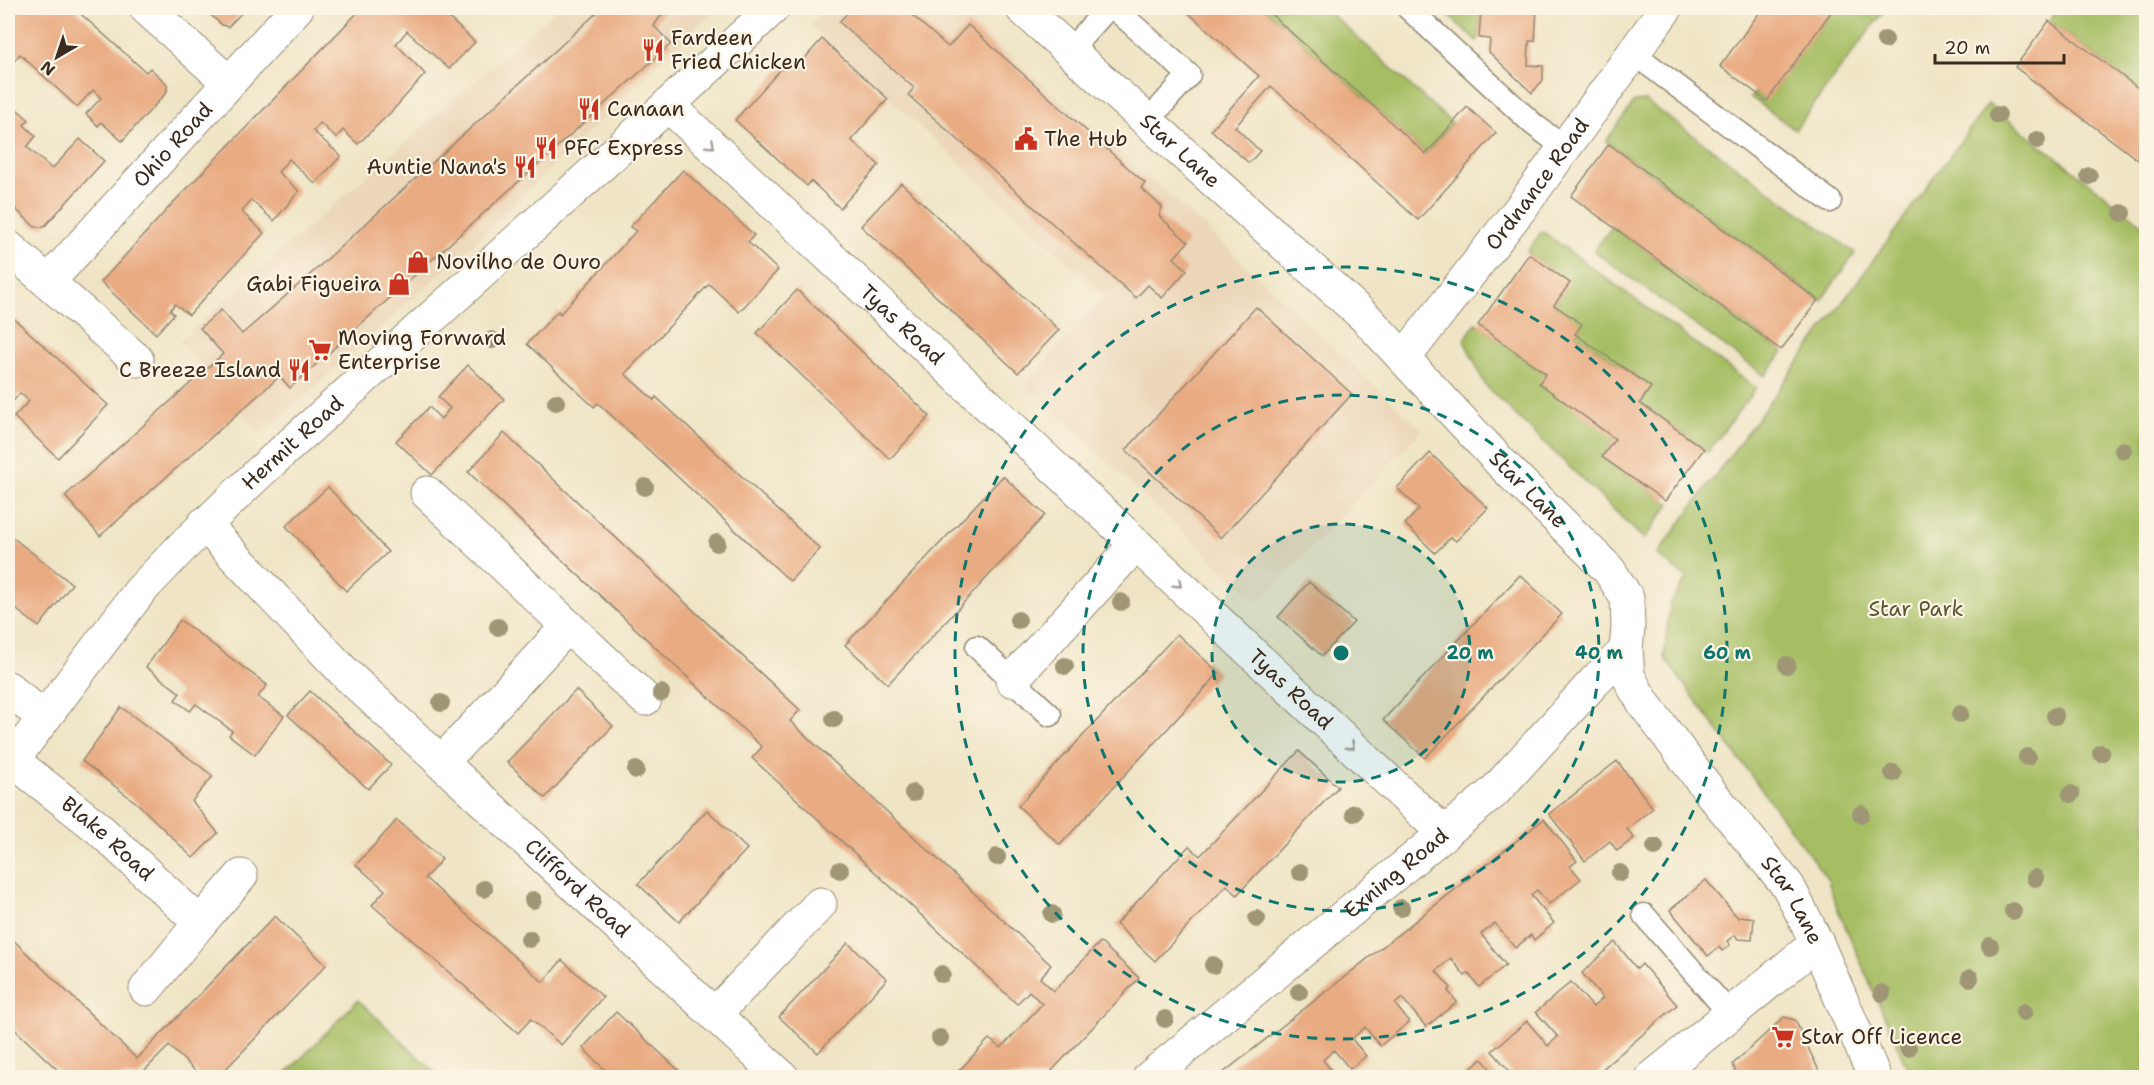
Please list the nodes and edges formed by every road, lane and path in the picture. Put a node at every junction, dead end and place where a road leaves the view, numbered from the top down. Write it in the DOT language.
graph roads {
  1 [pos="146,8"];
  2 [pos="297,8"];
  3 [pos="773,8"];
  4 [pos="1022,8"];
  5 [pos="1108,8"];
  6 [pos="1114,8"];
  7 [pos="1408,8"];
  8 [pos="1666,8"];
  9 [pos="1070,50"];
  10 [pos="1633,53"];
  11 [pos="228,82"];
  12 [pos="669,105"];
  13 [pos="1148,121"];
  14 [pos="1565,148"];
  15 [pos="1830,201"];
  16 [pos="8,247"];
  17 [pos="49,281"];
  18 [pos="1404,358"];
  19 [pos="137,360"];
  20 [pos="427,494"];
  21 [pos="204,525"];
  22 [pos="1136,544"];
  23 [pos="568,626"];
  24 [pos="977,647"];
  25 [pos="1626,650"];
  26 [pos="1012,680"];
  27 [pos="8,688"];
  28 [pos="645,699"];
  29 [pos="1050,715"];
  30 [pos="44,718"];
  31 [pos="10,763"];
  32 [pos="441,763"];
  33 [pos="1445,834"];
  34 [pos="241,876"];
  35 [pos="820,904"];
  36 [pos="1644,915"];
  37 [pos="200,922"];
  38 [pos="1817,943"];
  39 [pos="146,989"];
  40 [pos="715,1014"];
  41 [pos="1730,1014"];
  42 [pos="783,1077"];
  43 [pos="1149,1077"];
  44 [pos="1652,1077"];
  45 [pos="1875,1077"];
  1 -- 11 [label="street"];
  2 -- 11 [label="street, Ohio Road"];
  3 -- 12 [label="street, Hermit Road"];
  4 -- 9 [label="street, Star Lane"];
  5 -- 9 [label="lane"];
  6 -- 13 [label="lane"];
  7 -- 14 [label="lane"];
  8 -- 10 [label="street, Ordnance Road"];
  9 -- 13 [label="street, Star Lane"];
  10 -- 14 [label="street, Ordnance Road"];
  10 -- 15 [label="lane"];
  11 -- 17 [label="street, Ohio Road"];
  12 -- 21 [label="street, Hermit Road"];
  12 -- 22 [label="street, Tyas Road, one-way"];
  13 -- 18 [label="street, Star Lane"];
  14 -- 18 [label="street, Ordnance Road"];
  16 -- 17 [label="street"];
  17 -- 19 [label="street"];
  18 -- 25 [label="street, Star Lane"];
  20 -- 23 [label="street"];
  21 -- 30 [label="street, Hermit Road"];
  21 -- 32 [label="street, Clifford Road"];
  22 -- 26 [label="street"];
  22 -- 33 [label="street, Tyas Road, one-way"];
  23 -- 28 [label="street"];
  23 -- 32 [label="street"];
  24 -- 26 [label="lane"];
  25 -- 33 [label="street, Exning Road"];
  25 -- 38 [label="street, Star Lane"];
  26 -- 29 [label="lane"];
  27 -- 30 [label="street"];
  30 -- 31 [label="street, Hermit Road"];
  31 -- 37 [label="street, Blake Road"];
  32 -- 40 [label="street, Clifford Road"];
  33 -- 43 [label="street, Exning Road"];
  34 -- 37 [label="street"];
  35 -- 40 [label="street"];
  36 -- 41 [label="lane"];
  37 -- 39 [label="street"];
  38 -- 41 [label="street"];
  38 -- 45 [label="street, Star Lane"];
  40 -- 42 [label="street, Clifford Road"];
  41 -- 44 [label="street"];
}
